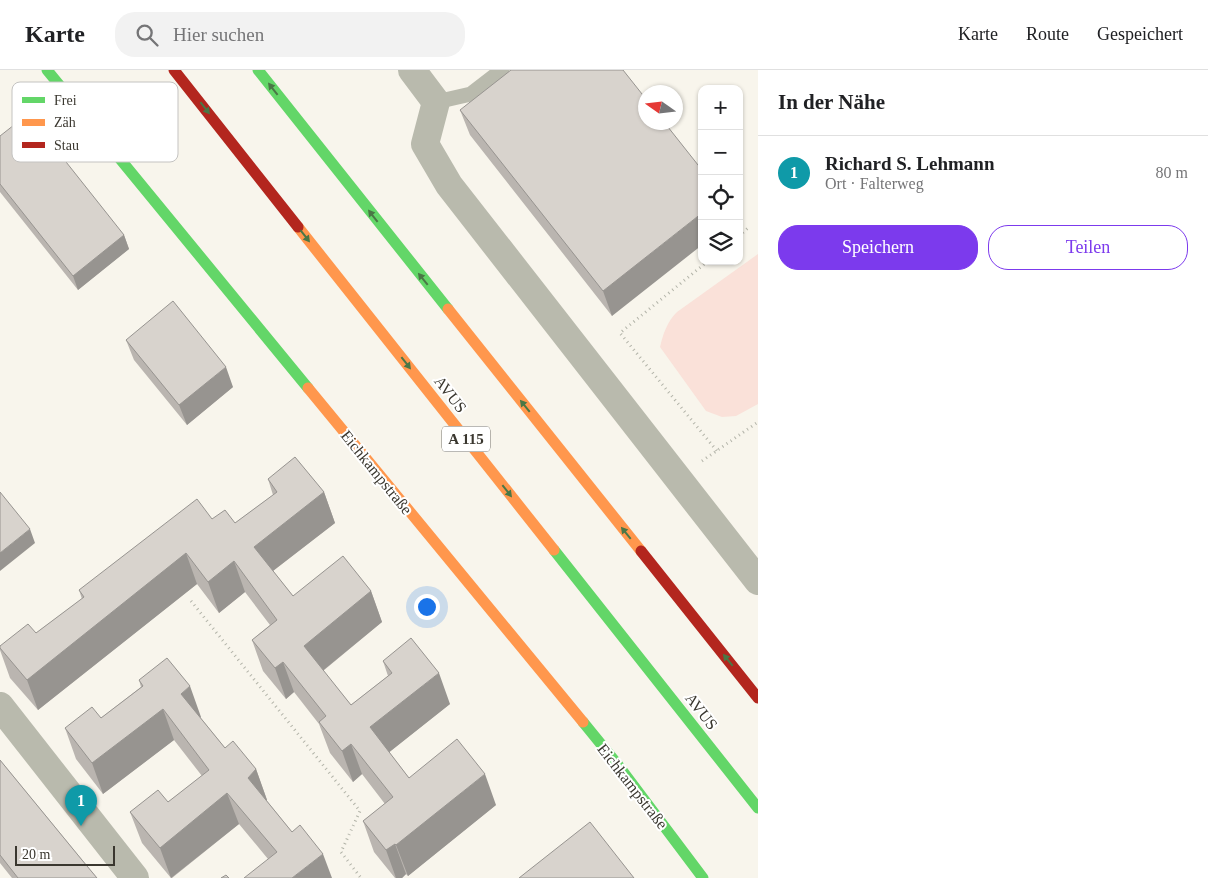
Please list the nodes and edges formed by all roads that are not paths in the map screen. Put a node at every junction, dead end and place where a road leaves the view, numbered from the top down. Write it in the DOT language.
graph roads {
  1 [pos="47,70"];
  2 [pos="174,70"];
  3 [pos="258,70"];
  4 [pos="412,70"];
  5 [pos="502,70"];
  6 [pos="57,82"];
  7 [pos="436,102"];
  8 [pos="123,162"];
  9 [pos="758,581"];
  10 [pos="758,698"];
  11 [pos="0,706"];
  12 [pos="758,808"];
  13 [pos="135,878"];
  14 [pos="704,878"];
  1 -- 6 [label="main road, Eichkampstraße"];
  2 -- 12 [label="main road, AVUS / A 115, one-way"];
  10 -- 3 [label="main road, one-way"];
  4 -- 7 [label="street"];
  5 -- 7 [label="lane"];
  7 -- 9 [label="street"];
  8 -- 14 [label="main road, Eichkampstraße"];
  11 -- 13 [label="street"];
}
